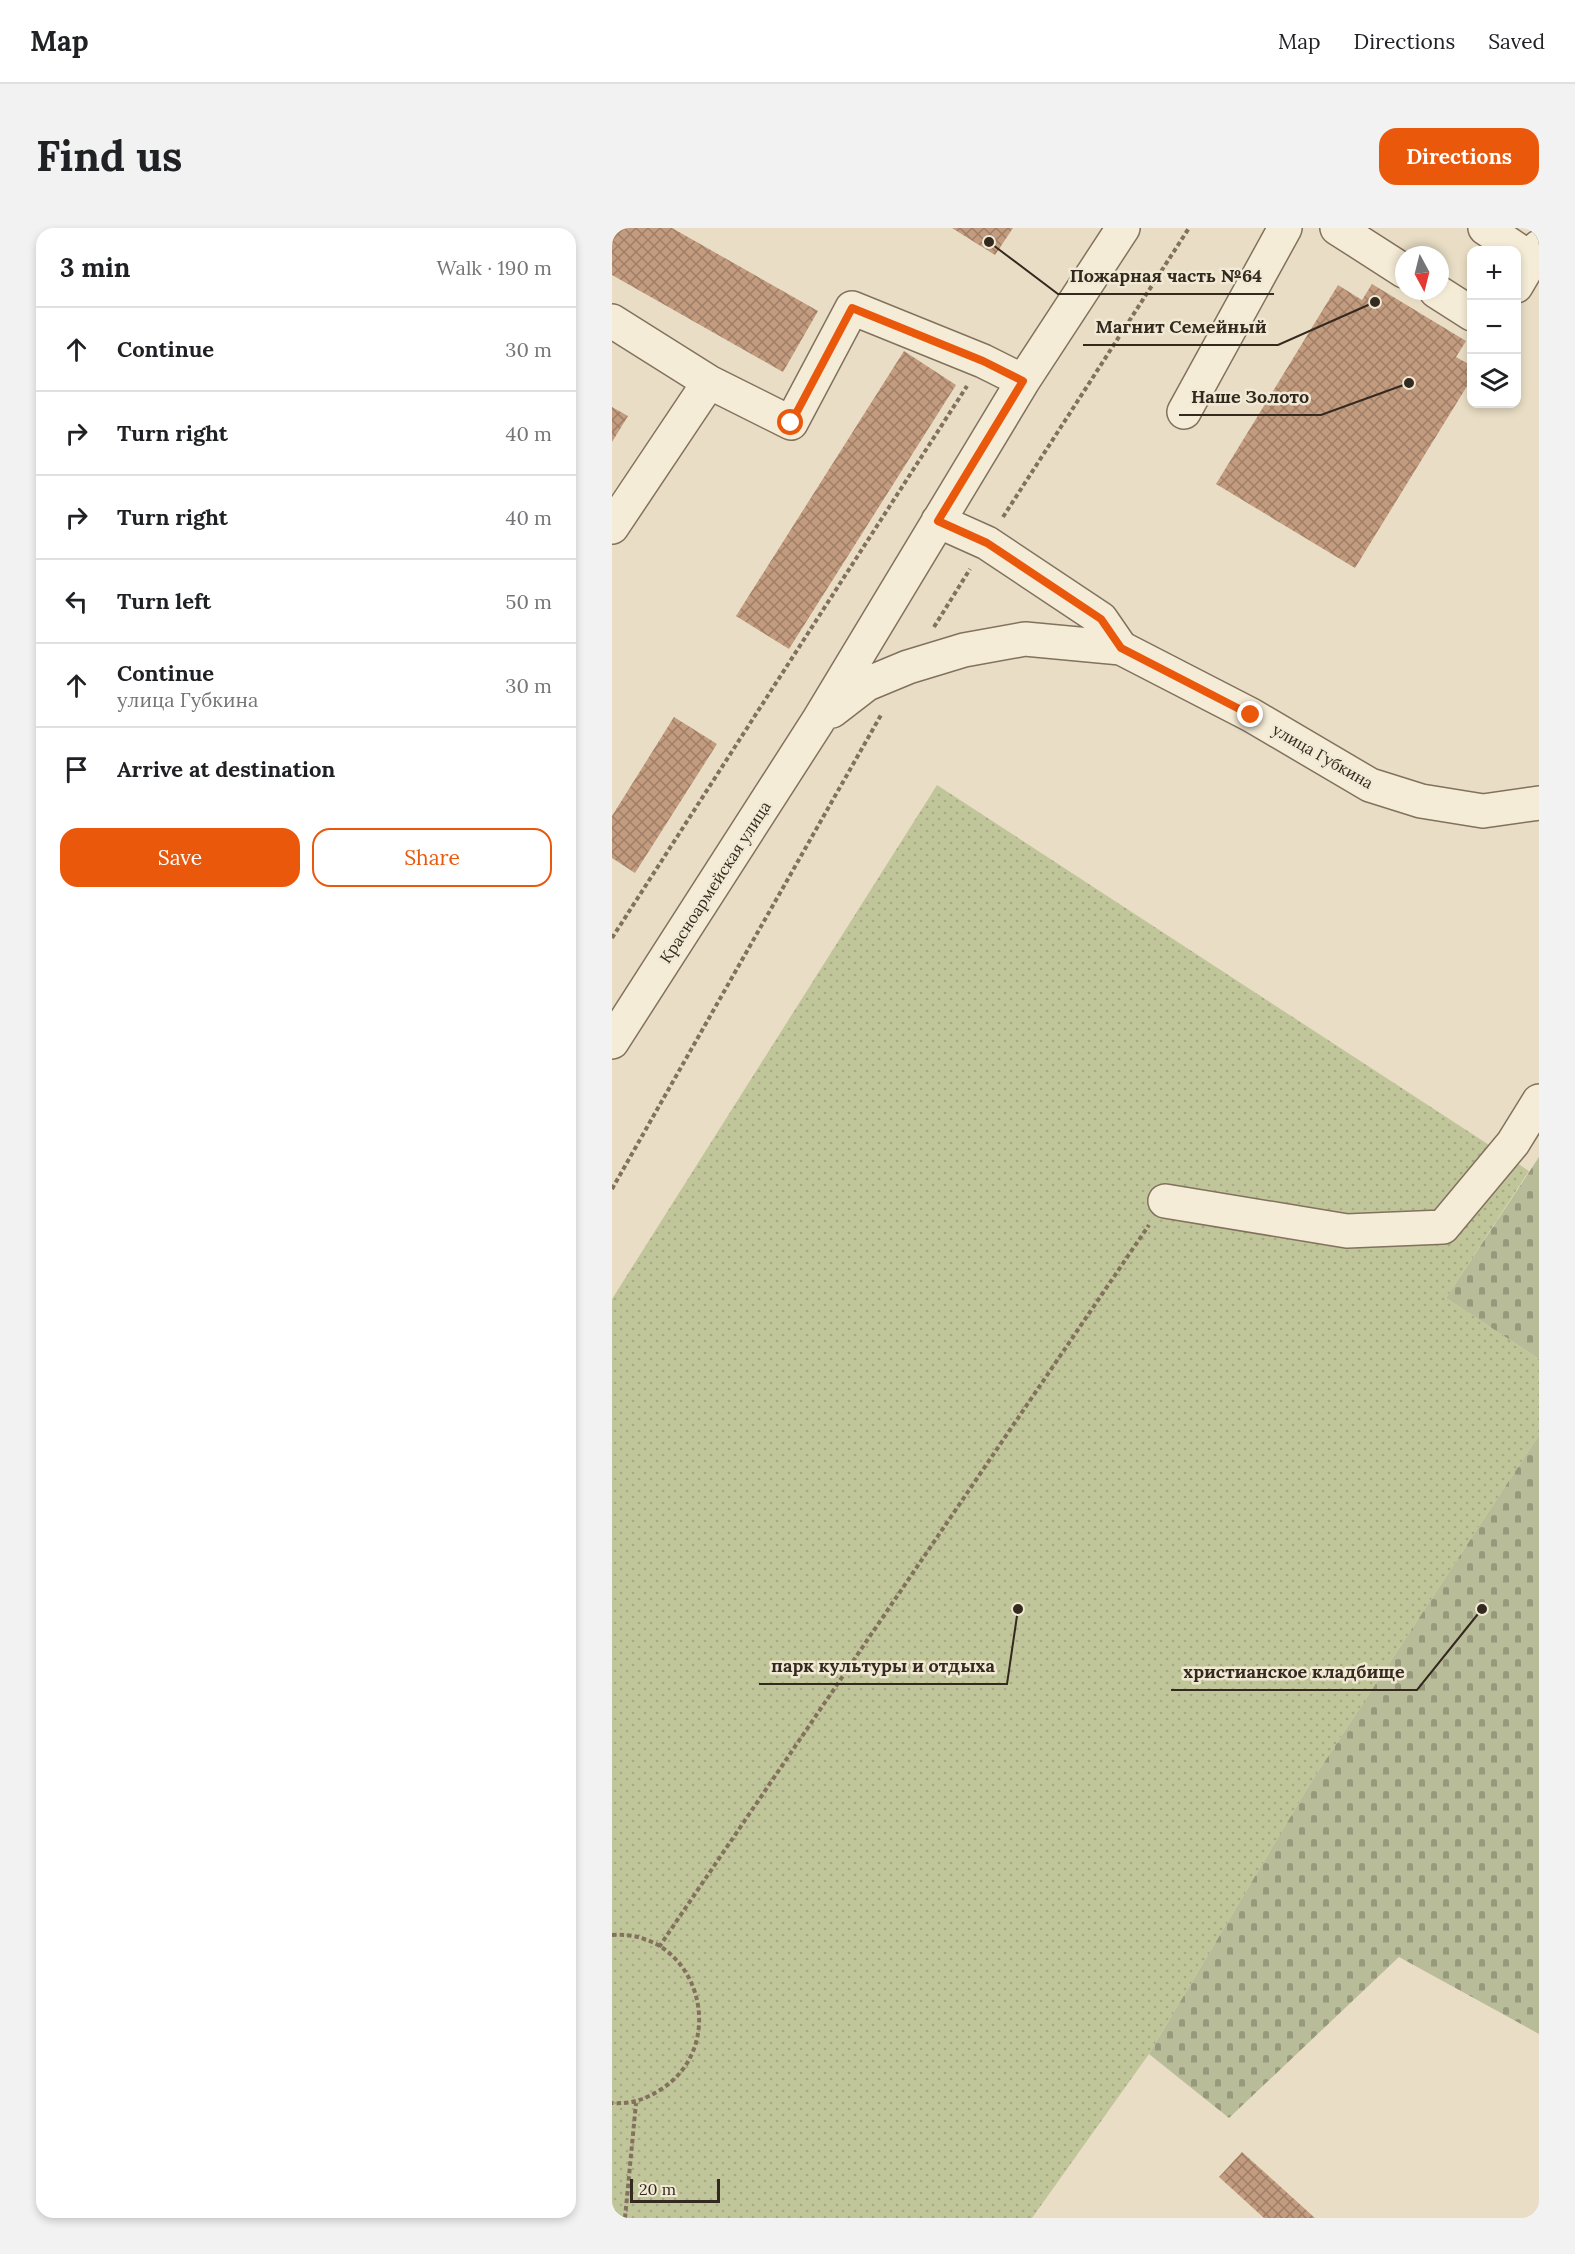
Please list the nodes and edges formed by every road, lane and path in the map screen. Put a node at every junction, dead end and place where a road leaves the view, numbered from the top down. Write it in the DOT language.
graph roads {
  1 [pos="1123,228"];
  2 [pos="1285,228"];
  3 [pos="1337,228"];
  4 [pos="1485,228"];
  5 [pos="1529,264"];
  6 [pos="1395,265"];
  7 [pos="1449,299"];
  8 [pos="1467,311"];
  9 [pos="612,321"];
  10 [pos="983,361"];
  11 [pos="1023,381"];
  12 [pos="709,382"];
  13 [pos="1184,412"];
  14 [pos="938,521"];
  15 [pos="612,527"];
  16 [pos="1121,648"];
  17 [pos="818,721"];
  18 [pos="1539,803"];
  19 [pos="612,938"];
  20 [pos="612,1042"];
  21 [pos="1539,1101"];
  22 [pos="1165,1201"];
  23 [pos="612,1935"];
  24 [pos="659,1947"];
  25 [pos="612,2103"];
  26 [pos="636,2103"];
  27 [pos="625,2218"];
  1 -- 11 [label="street, Красноармейская улица"];
  2 -- 13 [label="street"];
  3 -- 6 [label="street"];
  4 -- 5 [label="street"];
  7 -- 8 [label="street"];
  9 -- 12 [label="street"];
  10 -- 11 [label="street"];
  10 -- 12 [label="street"];
  10 -- 19 [label="path"];
  11 -- 14 [label="street, Красноармейская улица"];
  12 -- 15 [label="street"];
  14 -- 16 [label="street"];
  14 -- 17 [label="street, Красноармейская улица"];
  16 -- 17 [label="street, улица Губкина"];
  16 -- 18 [label="street, улица Губкина"];
  17 -- 20 [label="street, Красноармейская улица"];
  21 -- 22 [label="street"];
  22 -- 24 [label="path"];
  23 -- 24 [label="path"];
  24 -- 26 [label="path"];
  25 -- 26 [label="path"];
  26 -- 27 [label="path"];
}
